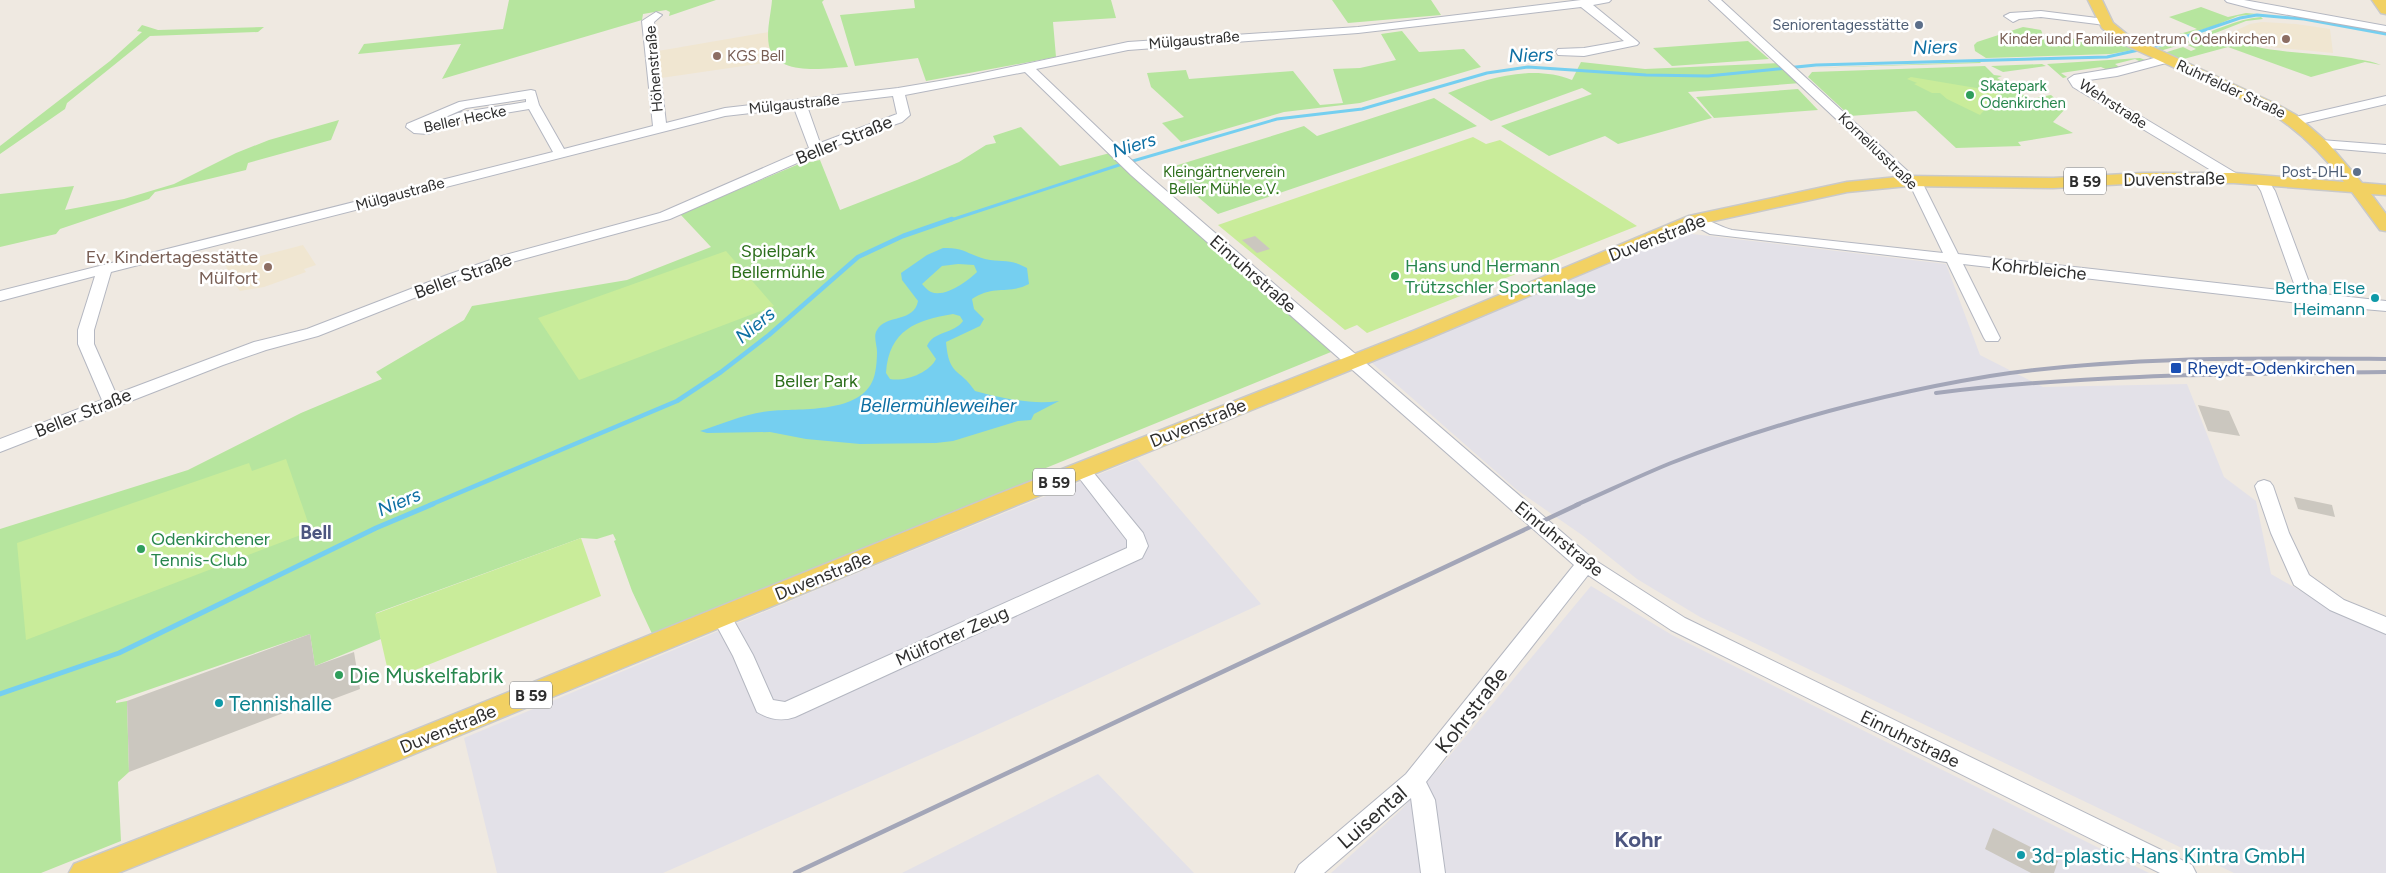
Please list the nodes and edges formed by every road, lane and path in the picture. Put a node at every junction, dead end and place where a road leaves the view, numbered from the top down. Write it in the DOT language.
graph roads {
  1 [pos="1605,0"];
  2 [pos="1716,0"];
  3 [pos="2095,0"];
  4 [pos="2231,0"];
  5 [pos="2379,0"];
  6 [pos="1583,3"];
  7 [pos="2386,10"];
  8 [pos="656,15"];
  9 [pos="2014,19"];
  10 [pos="2105,22"];
  11 [pos="2386,29"];
  12 [pos="1562,52"];
  13 [pos="2166,59"];
  14 [pos="1028,68"];
  15 [pos="898,92"];
  16 [pos="2386,100"];
  17 [pos="799,103"];
  18 [pos="533,105"];
  19 [pos="2296,121"];
  20 [pos="660,127"];
  21 [pos="2321,144"];
  22 [pos="2386,149"];
  23 [pos="816,150"];
  24 [pos="560,153"];
  25 [pos="2234,178"];
  26 [pos="2261,180"];
  27 [pos="1908,181"];
  28 [pos="2355,186"];
  29 [pos="2386,190"];
  30 [pos="1695,220"];
  31 [pos="2386,226"];
  32 [pos="1954,259"];
  33 [pos="105,268"];
  34 [pos="0,296"];
  35 [pos="2308,299"];
  36 [pos="2386,306"];
  37 [pos="1992,338"];
  38 [pos="1352,360"];
  39 [pos="111,402"];
  40 [pos="0,446"];
  41 [pos="1082,470"];
  42 [pos="2264,486"];
  43 [pos="1586,564"];
  44 [pos="722,617"];
  45 [pos="2386,626"];
  46 [pos="1414,781"];
  47 [pos="112,867"];
  48 [pos="84,873"];
  49 [pos="1307,873"];
  50 [pos="1433,873"];
  51 [pos="2184,873"];
  1 -- 6 [label="street, Mülgaustraße"];
  2 -- 27 [label="street, Korneliusstraße"];
  3 -- 10 [label="main road"];
  4 -- 11 [label="street"];
  5 -- 7 [label="main road"];
  6 -- 12 [label="street"];
  6 -- 14 [label="street, Mülgaustraße"];
  8 -- 20 [label="street, Höhenstraße"];
  9 -- 10 [label="street"];
  10 -- 13 [label="main road, Ruhrfelder Straße"];
  13 -- 19 [label="main road, Ruhrfelder Straße"];
  13 -- 25 [label="street, Wehrstraße"];
  14 -- 15 [label="street, Mülgaustraße"];
  14 -- 38 [label="street, Einruhrstraße"];
  15 -- 17 [label="street, Mülgaustraße"];
  15 -- 23 [label="street, Beller Straße"];
  16 -- 19 [label="street"];
  17 -- 20 [label="street, Mülgaustraße"];
  17 -- 23 [label="street"];
  18 -- 18 [label="street, Beller Hecke"];
  18 -- 24 [label="street"];
  19 -- 21 [label="main road, Ruhrfelder Straße"];
  20 -- 24 [label="street, Mülgaustraße"];
  21 -- 22 [label="street"];
  21 -- 28 [label="main road, Ruhrfelder Straße"];
  23 -- 39 [label="street, Beller Straße"];
  24 -- 33 [label="street, Mülgaustraße"];
  25 -- 26 [label="main road, Duvenstraße / B 59"];
  25 -- 27 [label="main road, Duvenstraße / B 59"];
  26 -- 28 [label="main road, Duvenstraße / B 59"];
  26 -- 35 [label="street"];
  27 -- 30 [label="main road, Duvenstraße / B 59"];
  27 -- 32 [label="street, Korneliusstraße"];
  28 -- 29 [label="main road, B 59"];
  28 -- 31 [label="main road, Ruhrfelder Straße"];
  30 -- 32 [label="street, Kohrbleiche"];
  30 -- 38 [label="main road, Duvenstraße / B 59"];
  32 -- 35 [label="street, Kohrbleiche"];
  32 -- 37 [label="street, Korneliusstraße"];
  33 -- 34 [label="street, Mülgaustraße"];
  33 -- 39 [label="street"];
  35 -- 36 [label="street, Kohrbleiche"];
  38 -- 41 [label="main road, Duvenstraße / B 59"];
  38 -- 43 [label="street, Einruhrstraße"];
  39 -- 40 [label="street, Beller Straße"];
  41 -- 44 [label="main road, Duvenstraße / B 59"];
  41 -- 44 [label="street, Mülforter Zeug"];
  42 -- 45 [label="street"];
  43 -- 46 [label="street, Kohrstraße"];
  43 -- 51 [label="street, Einruhrstraße"];
  44 -- 47 [label="main road, Duvenstraße / B 59"];
  46 -- 49 [label="street, Luisental"];
  46 -- 50 [label="street"];
  47 -- 48 [label="main road, Duvenstraße / B 59"];
}
